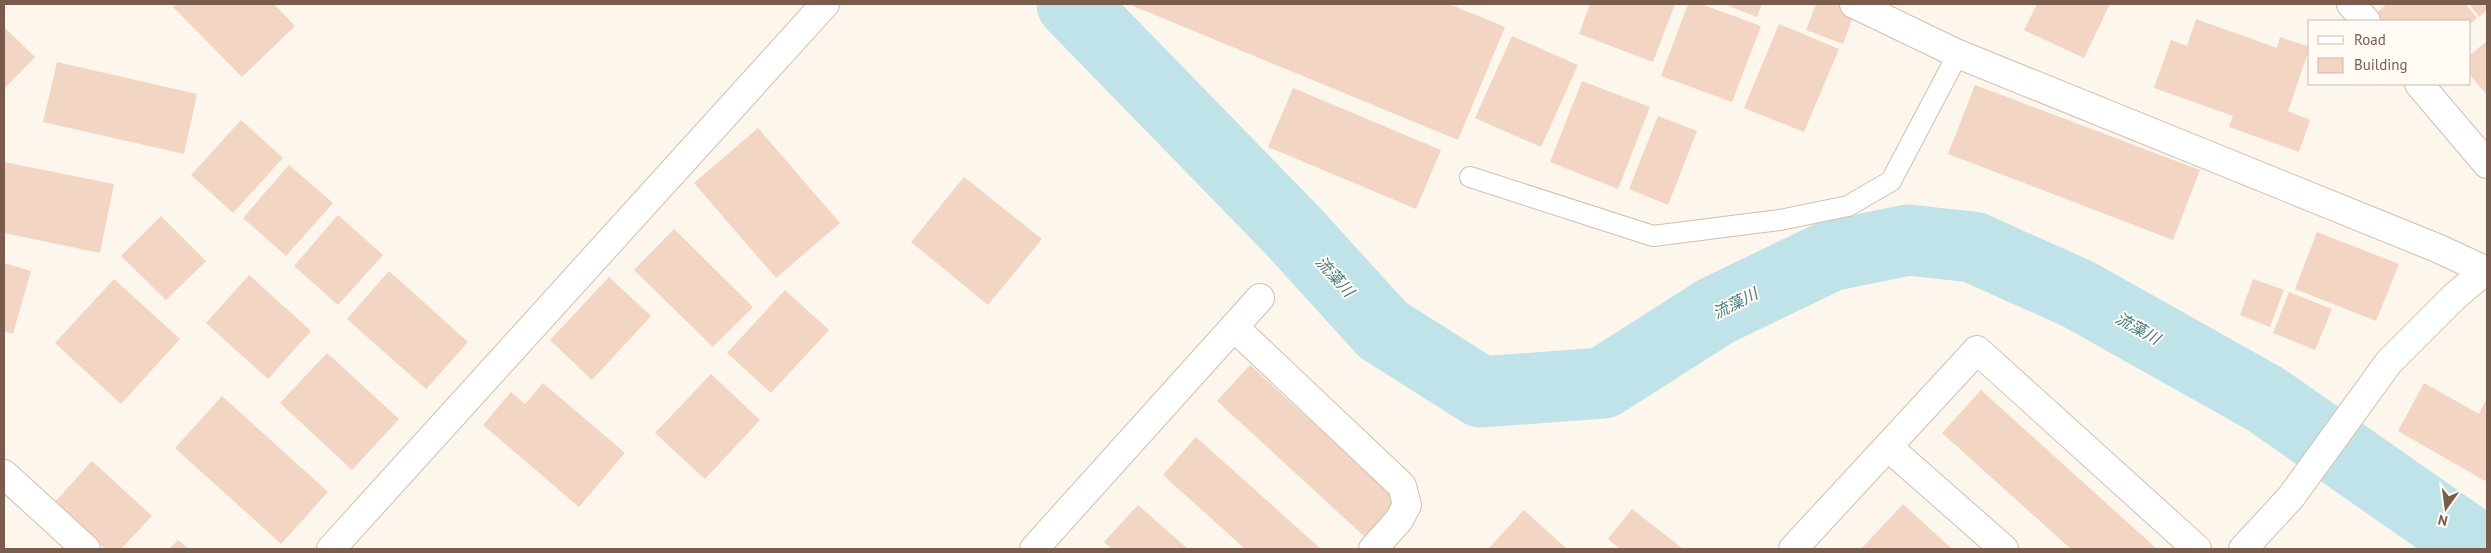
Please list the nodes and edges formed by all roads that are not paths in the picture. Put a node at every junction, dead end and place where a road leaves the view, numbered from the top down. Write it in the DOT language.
graph roads {
  1 [pos="825,4"];
  2 [pos="1854,4"];
  3 [pos="2351,4"];
  4 [pos="2365,20"];
  5 [pos="1958,54"];
  6 [pos="2420,85"];
  7 [pos="2487,164"];
  8 [pos="1470,176"];
  9 [pos="2487,270"];
  10 [pos="1260,298"];
  11 [pos="1235,328"];
  12 [pos="1888,447"];
  13 [pos="4,474"];
  14 [pos="1043,546"];
  15 [pos="86,549"];
  16 [pos="331,549"];
  17 [pos="1373,549"];
  18 [pos="1793,549"];
  19 [pos="2004,549"];
  20 [pos="2197,549"];
  21 [pos="2243,549"];
  1 -- 16 [label="street"];
  2 -- 5 [label="street"];
  3 -- 4 [label="street"];
  5 -- 8 [label="lane"];
  5 -- 9 [label="street"];
  6 -- 7 [label="street"];
  9 -- 21 [label="street"];
  10 -- 11 [label="street"];
  11 -- 14 [label="street"];
  11 -- 17 [label="street"];
  12 -- 18 [label="street"];
  12 -- 19 [label="street"];
  12 -- 20 [label="street"];
  13 -- 15 [label="street"];
}
